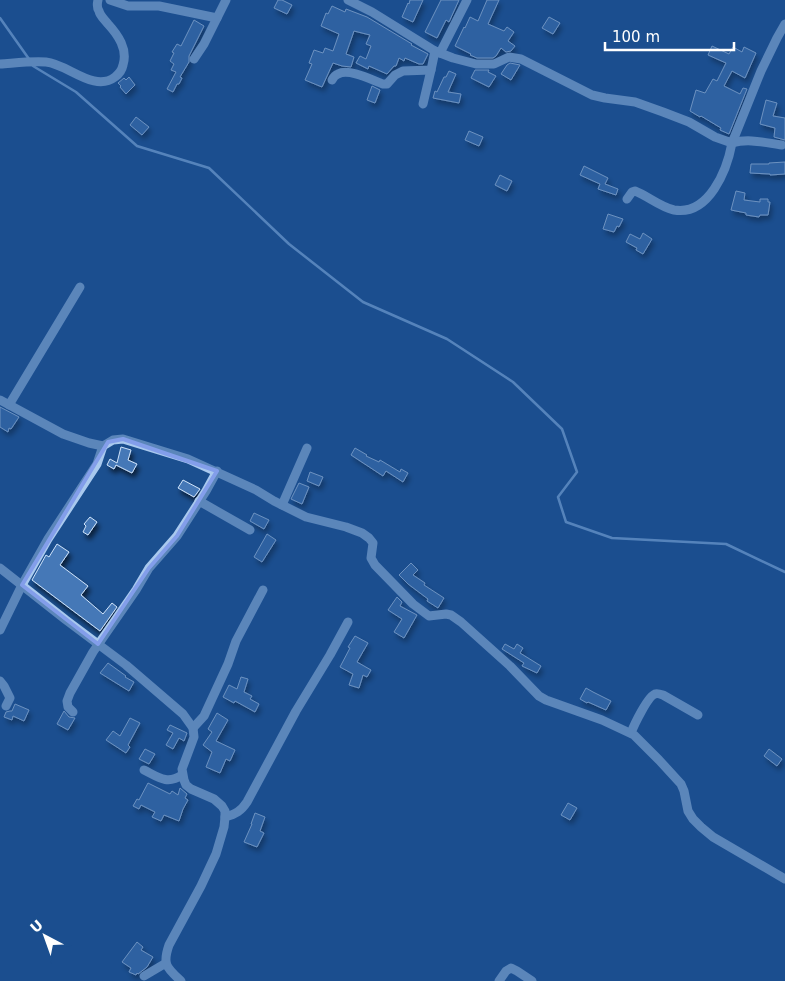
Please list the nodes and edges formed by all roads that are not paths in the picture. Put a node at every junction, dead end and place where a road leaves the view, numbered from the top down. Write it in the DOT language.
graph roads {
  1 [pos="98,0"];
  2 [pos="110,0"];
  3 [pos="226,0"];
  4 [pos="348,0"];
  5 [pos="467,0"];
  6 [pos="217,18"];
  7 [pos="785,24"];
  8 [pos="438,52"];
  9 [pos="194,59"];
  10 [pos="0,64"];
  11 [pos="431,70"];
  12 [pos="332,80"];
  13 [pos="423,104"];
  14 [pos="732,143"];
  15 [pos="782,145"];
  16 [pos="626,199"];
  17 [pos="80,287"];
  18 [pos="0,400"];
  19 [pos="9,405"];
  20 [pos="103,446"];
  21 [pos="307,448"];
  22 [pos="217,472"];
  23 [pos="199,501"];
  24 [pos="282,505"];
  25 [pos="250,530"];
  26 [pos="0,568"];
  27 [pos="22,585"];
  28 [pos="262,590"];
  29 [pos="348,622"];
  30 [pos="0,630"];
  31 [pos="98,644"];
  32 [pos="0,681"];
  33 [pos="6,706"];
  34 [pos="73,712"];
  35 [pos="698,715"];
  36 [pos="193,728"];
  37 [pos="631,733"];
  38 [pos="144,770"];
  39 [pos="182,776"];
  40 [pos="226,817"];
  41 [pos="785,879"];
  42 [pos="166,963"];
  43 [pos="144,976"];
  44 [pos="181,981"];
  45 [pos="499,981"];
  46 [pos="532,981"];
  1 -- 10 [label="street"];
  2 -- 6 [label="street"];
  3 -- 6 [label="street"];
  4 -- 8 [label="street"];
  5 -- 8 [label="street"];
  6 -- 9 [label="street"];
  7 -- 14 [label="street"];
  8 -- 11 [label="street"];
  8 -- 14 [label="street"];
  11 -- 12 [label="street"];
  11 -- 13 [label="street"];
  14 -- 15 [label="street"];
  14 -- 16 [label="street"];
  17 -- 19 [label="street"];
  18 -- 19 [label="street"];
  19 -- 20 [label="street"];
  20 -- 22 [label="street"];
  20 -- 27 [label="street"];
  21 -- 24 [label="street"];
  22 -- 23 [label="street"];
  22 -- 24 [label="street"];
  23 -- 25 [label="street"];
  23 -- 31 [label="street"];
  24 -- 37 [label="street"];
  26 -- 27 [label="street"];
  27 -- 30 [label="street"];
  27 -- 31 [label="street"];
  28 -- 36 [label="street"];
  29 -- 40 [label="street"];
  31 -- 34 [label="street"];
  31 -- 36 [label="street"];
  32 -- 33 [label="street"];
  35 -- 37 [label="street"];
  36 -- 39 [label="street"];
  37 -- 41 [label="street"];
  38 -- 39 [label="street"];
  39 -- 40 [label="street"];
  40 -- 42 [label="street"];
  42 -- 43 [label="street"];
  42 -- 44 [label="street"];
  45 -- 46 [label="street"];
}
